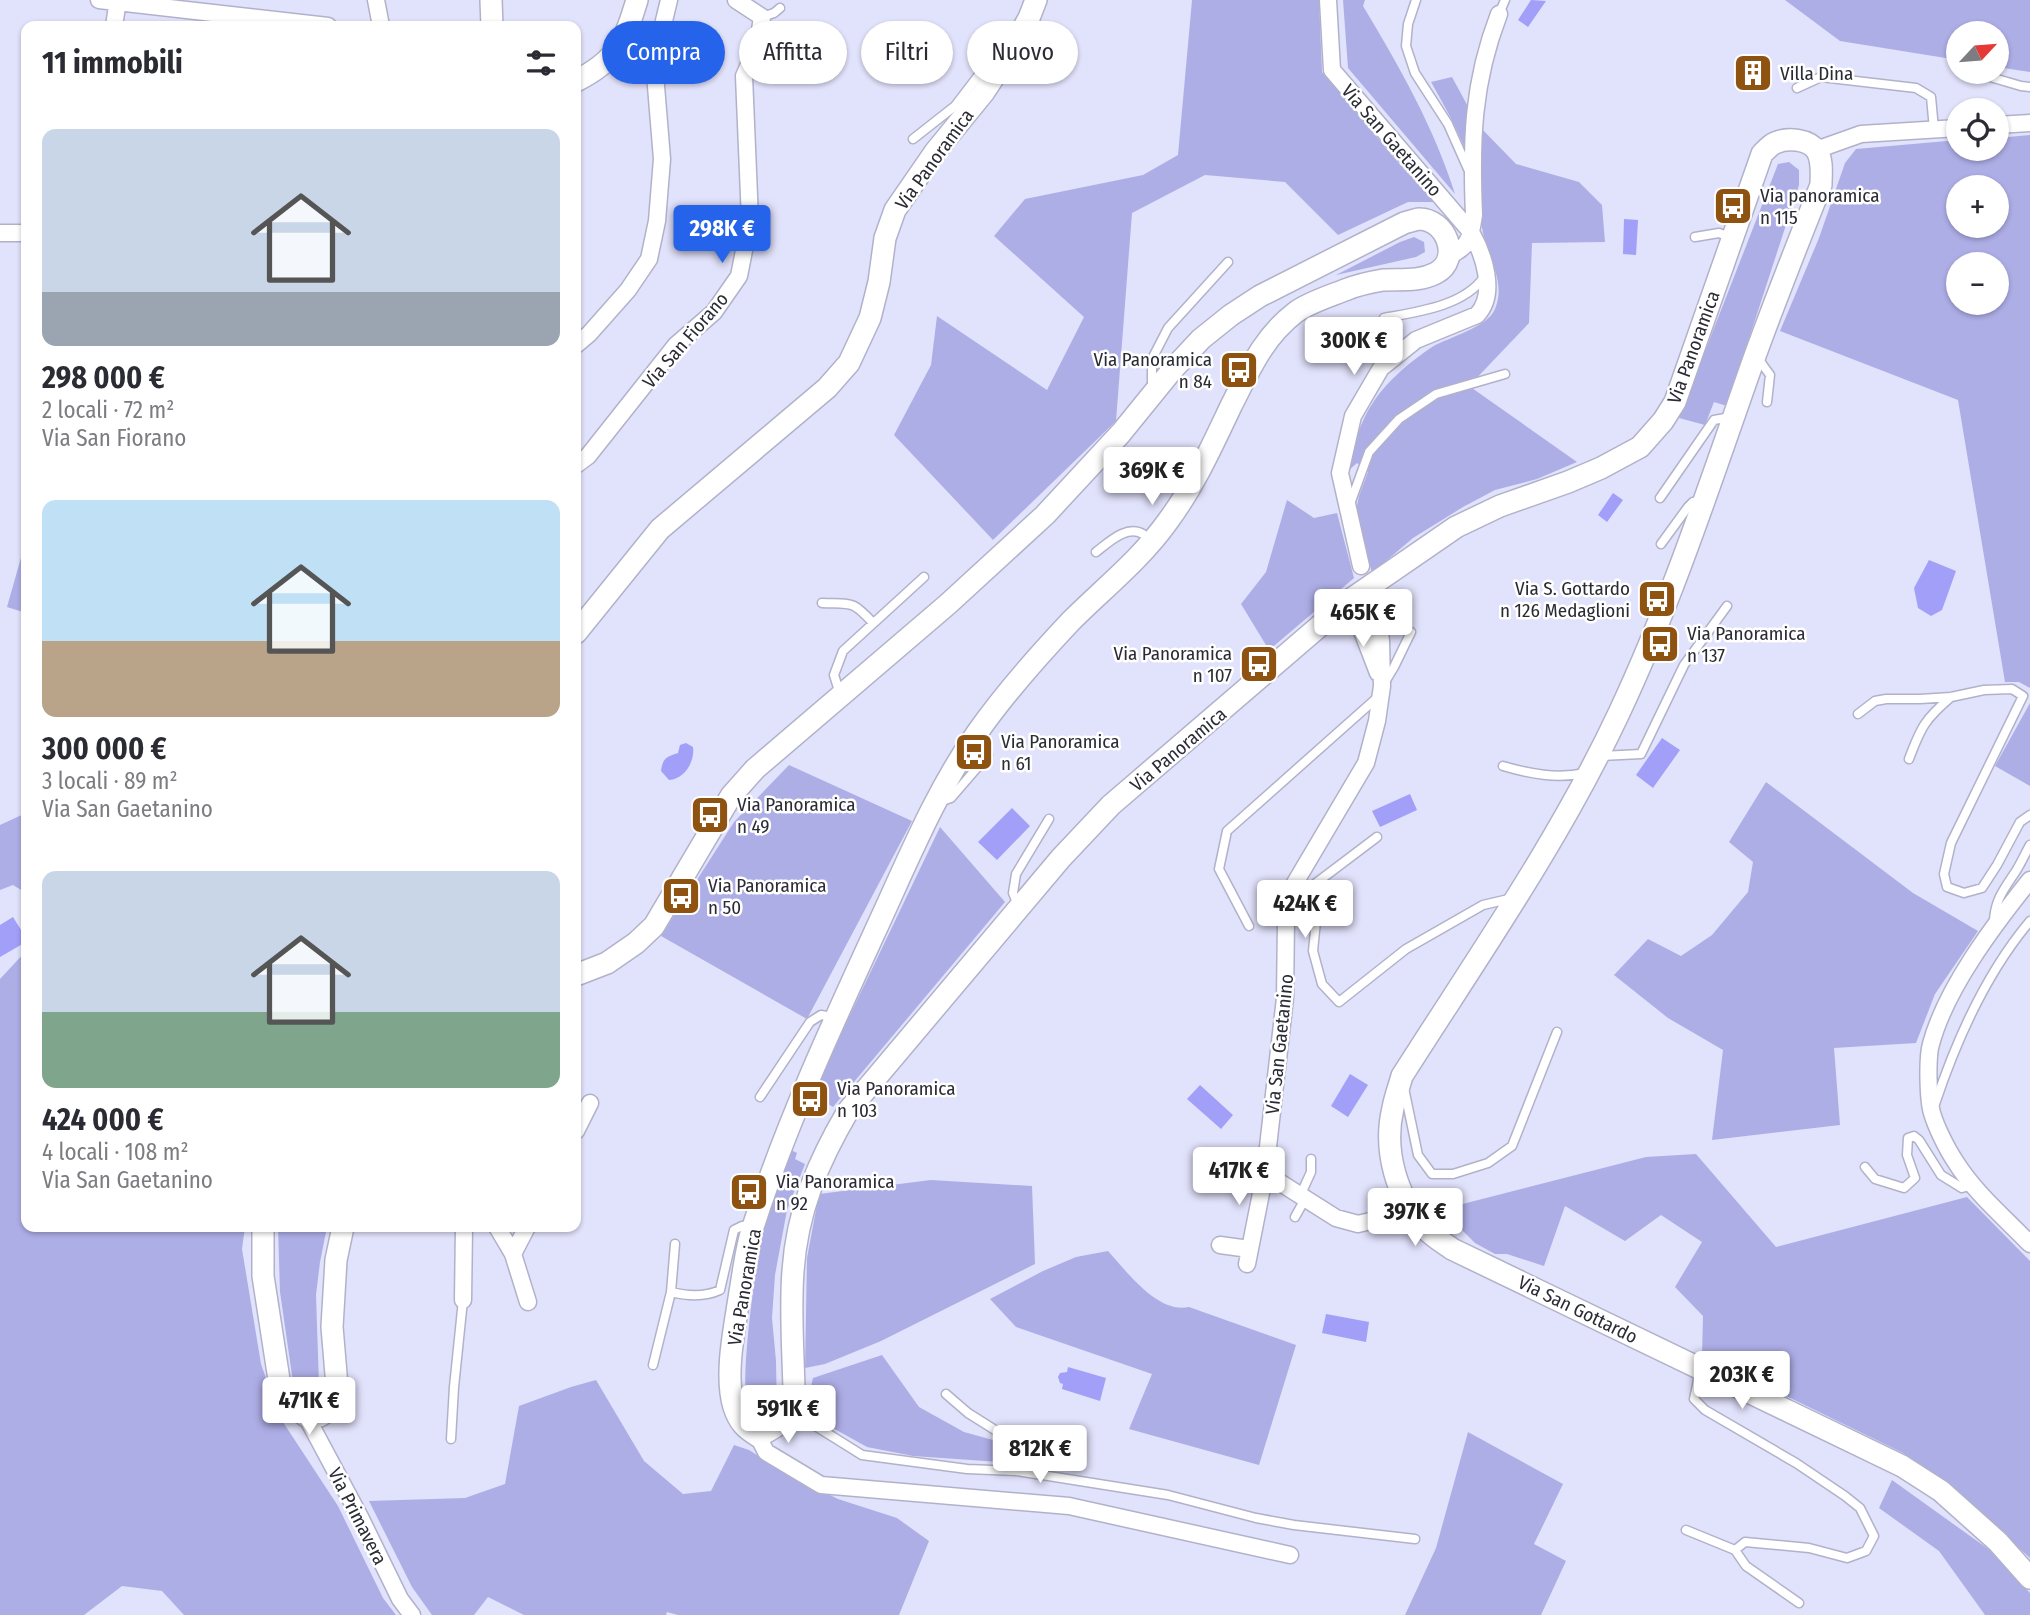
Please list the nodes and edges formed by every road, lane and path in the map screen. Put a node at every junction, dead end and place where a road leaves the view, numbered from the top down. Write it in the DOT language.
graph roads {
  1 [pos="99,0"];
  2 [pos="376,0"];
  3 [pos="491,0"];
  4 [pos="637,0"];
  5 [pos="669,0"];
  6 [pos="736,0"];
  7 [pos="1036,0"];
  8 [pos="1328,0"];
  9 [pos="1416,0"];
  10 [pos="118,1"];
  11 [pos="1502,7"];
  12 [pos="780,8"];
  13 [pos="762,17"];
  14 [pos="115,21"];
  15 [pos="286,21"];
  16 [pos="380,21"];
  17 [pos="492,21"];
  18 [pos="1027,21"];
  19 [pos="581,78"];
  20 [pos="2009,82"];
  21 [pos="972,84"];
  22 [pos="989,84"];
  23 [pos="2030,87"];
  24 [pos="1797,89"];
  25 [pos="2030,123"];
  26 [pos="2009,124"];
  27 [pos="1946,128"];
  28 [pos="1934,129"];
  29 [pos="913,139"];
  30 [pos="1816,150"];
  31 [pos="1473,178"];
  32 [pos="1471,232"];
  33 [pos="0,233"];
  34 [pos="21,233"];
  35 [pos="1695,237"];
  36 [pos="1732,237"];
  37 [pos="1450,255"];
  38 [pos="1228,262"];
  39 [pos="1486,275"];
  40 [pos="1384,318"];
  41 [pos="581,341"];
  42 [pos="1756,355"];
  43 [pos="1506,374"];
  44 [pos="1153,393"];
  45 [pos="1767,402"];
  46 [pos="1734,417"];
  47 [pos="581,462"];
  48 [pos="1660,498"];
  49 [pos="1704,500"];
  50 [pos="1348,510"];
  51 [pos="1151,543"];
  52 [pos="1661,544"];
  53 [pos="1096,552"];
  54 [pos="1361,566"];
  55 [pos="924,577"];
  56 [pos="1350,600"];
  57 [pos="822,603"];
  58 [pos="1727,606"];
  59 [pos="1377,609"];
  60 [pos="873,623"];
  61 [pos="581,627"];
  62 [pos="1411,632"];
  63 [pos="1382,690"];
  64 [pos="841,697"];
  65 [pos="1951,697"];
  66 [pos="1858,714"];
  67 [pos="988,755"];
  68 [pos="1909,759"];
  69 [pos="1595,764"];
  70 [pos="1503,766"];
  71 [pos="936,803"];
  72 [pos="2030,814"];
  73 [pos="1049,819"];
  74 [pos="1377,837"];
  75 [pos="2030,845"];
  76 [pos="2030,880"];
  77 [pos="1516,897"];
  78 [pos="1330,898"];
  79 [pos="1289,904"];
  80 [pos="1019,908"];
  81 [pos="2030,921"];
  82 [pos="1249,926"];
  83 [pos="1994,926"];
  84 [pos="581,973"];
  85 [pos="836,1017"];
  86 [pos="1557,1032"];
  87 [pos="1402,1076"];
  88 [pos="760,1097"];
  89 [pos="590,1103"];
  90 [pos="1932,1112"];
  91 [pos="581,1121"];
  92 [pos="1311,1158"];
  93 [pos="1865,1167"];
  94 [pos="1265,1173"];
  95 [pos="1973,1185"];
  96 [pos="1302,1197"];
  97 [pos="1412,1211"];
  98 [pos="1295,1217"];
  99 [pos="753,1225"];
  100 [pos="263,1232"];
  101 [pos="342,1232"];
  102 [pos="464,1232"];
  103 [pos="500,1232"];
  104 [pos="524,1232"];
  105 [pos="675,1244"];
  106 [pos="2030,1244"];
  107 [pos="1220,1245"];
  108 [pos="513,1254"];
  109 [pos="671,1292"];
  110 [pos="463,1300"];
  111 [pos="528,1302"];
  112 [pos="653,1365"];
  113 [pos="1700,1368"];
  114 [pos="946,1394"];
  115 [pos="790,1410"];
  116 [pos="306,1416"];
  117 [pos="758,1436"];
  118 [pos="451,1439"];
  119 [pos="1017,1471"];
  120 [pos="1686,1530"];
  121 [pos="1415,1539"];
  122 [pos="1735,1550"];
  123 [pos="1290,1555"];
  124 [pos="2030,1578"];
  125 [pos="1799,1602"];
  126 [pos="412,1615"];
  1 -- 10 [label="street"];
  2 -- 16 [label="street"];
  3 -- 17 [label="street"];
  4 -- 19 [label="street"];
  5 -- 41 [label="street"];
  6 -- 13 [label="street"];
  7 -- 18 [label="street, Via Panoramica"];
  8 -- 32 [label="street, Via San Gaetanino"];
  9 -- 31 [label="lane"];
  10 -- 14 [label="street"];
  10 -- 15 [label="street"];
  11 -- 31 [label="street, Via San Gaetanino"];
  12 -- 13 [label="lane"];
  13 -- 47 [label="street, Via San Fiorano"];
  20 -- 23 [label="lane"];
  21 -- 29 [label="lane"];
  22 -- 61 [label="street, Via Panoramica"];
  24 -- 28 [label="lane"];
  25 -- 26 [label="street"];
  27 -- 28 [label="street"];
  28 -- 30 [label="street"];
  30 -- 36 [label="street, Via Panoramica"];
  30 -- 42 [label="street"];
  31 -- 32 [label="street, Via San Gaetanino"];
  32 -- 37 [label="street"];
  32 -- 39 [label="street, Via San Gaetanino"];
  33 -- 34 [label="street"];
  35 -- 36 [label="lane"];
  36 -- 56 [label="street, Via Panoramica"];
  37 -- 44 [label="street"];
  37 -- 51 [label="street, Via Panoramica"];
  38 -- 44 [label="lane"];
  39 -- 40 [label="lane"];
  39 -- 50 [label="street, Via San Gaetanino"];
  42 -- 45 [label="lane"];
  42 -- 46 [label="street"];
  43 -- 50 [label="lane"];
  44 -- 64 [label="street"];
  46 -- 48 [label="lane"];
  46 -- 49 [label="street"];
  49 -- 52 [label="lane"];
  49 -- 69 [label="street"];
  50 -- 54 [label="street, Via San Gaetanino"];
  51 -- 53 [label="lane"];
  51 -- 71 [label="street, Via Panoramica"];
  55 -- 60 [label="lane"];
  56 -- 63 [label="street, Via San Gaetanino"];
  56 -- 80 [label="street, Via Panoramica"];
  57 -- 60 [label="lane"];
  58 -- 69 [label="lane"];
  59 -- 63 [label="street, Via San Gaetanino"];
  60 -- 64 [label="lane"];
  62 -- 63 [label="lane"];
  63 -- 79 [label="street, Via San Gaetanino"];
  63 -- 82 [label="lane"];
  64 -- 84 [label="street"];
  65 -- 66 [label="lane"];
  65 -- 68 [label="lane"];
  65 -- 72 [label="lane"];
  67 -- 71 [label="lane"];
  69 -- 70 [label="lane"];
  69 -- 77 [label="street"];
  71 -- 85 [label="street, Via Panoramica"];
  73 -- 80 [label="lane"];
  74 -- 79 [label="lane"];
  75 -- 83 [label="lane"];
  76 -- 83 [label="street"];
  77 -- 78 [label="lane"];
  77 -- 87 [label="street"];
  79 -- 94 [label="street, Via San Gaetanino"];
  80 -- 115 [label="street, Via Panoramica"];
  81 -- 90 [label="lane"];
  83 -- 90 [label="street"];
  85 -- 88 [label="lane"];
  85 -- 99 [label="street, Via Panoramica"];
  86 -- 87 [label="lane"];
  87 -- 97 [label="street"];
  89 -- 91 [label="street"];
  90 -- 95 [label="street"];
  92 -- 96 [label="lane"];
  93 -- 95 [label="lane"];
  94 -- 96 [label="street"];
  94 -- 107 [label="street, Via San Gaetanino"];
  95 -- 106 [label="street"];
  96 -- 97 [label="street"];
  96 -- 98 [label="lane"];
  97 -- 113 [label="street, Via San Gottardo"];
  99 -- 109 [label="lane"];
  99 -- 117 [label="street, Via Panoramica"];
  100 -- 116 [label="street"];
  101 -- 116 [label="street"];
  102 -- 110 [label="street"];
  103 -- 108 [label="street"];
  104 -- 108 [label="street"];
  105 -- 109 [label="lane"];
  108 -- 111 [label="street"];
  109 -- 112 [label="lane"];
  110 -- 118 [label="lane"];
  113 -- 122 [label="lane"];
  113 -- 124 [label="street, Via San Gottardo"];
  114 -- 119 [label="lane"];
  115 -- 117 [label="street"];
  115 -- 119 [label="lane"];
  116 -- 126 [label="street, Via Primavera"];
  117 -- 123 [label="street, Via Panoramica"];
  119 -- 121 [label="lane"];
  120 -- 122 [label="lane"];
  122 -- 125 [label="lane"];
}
